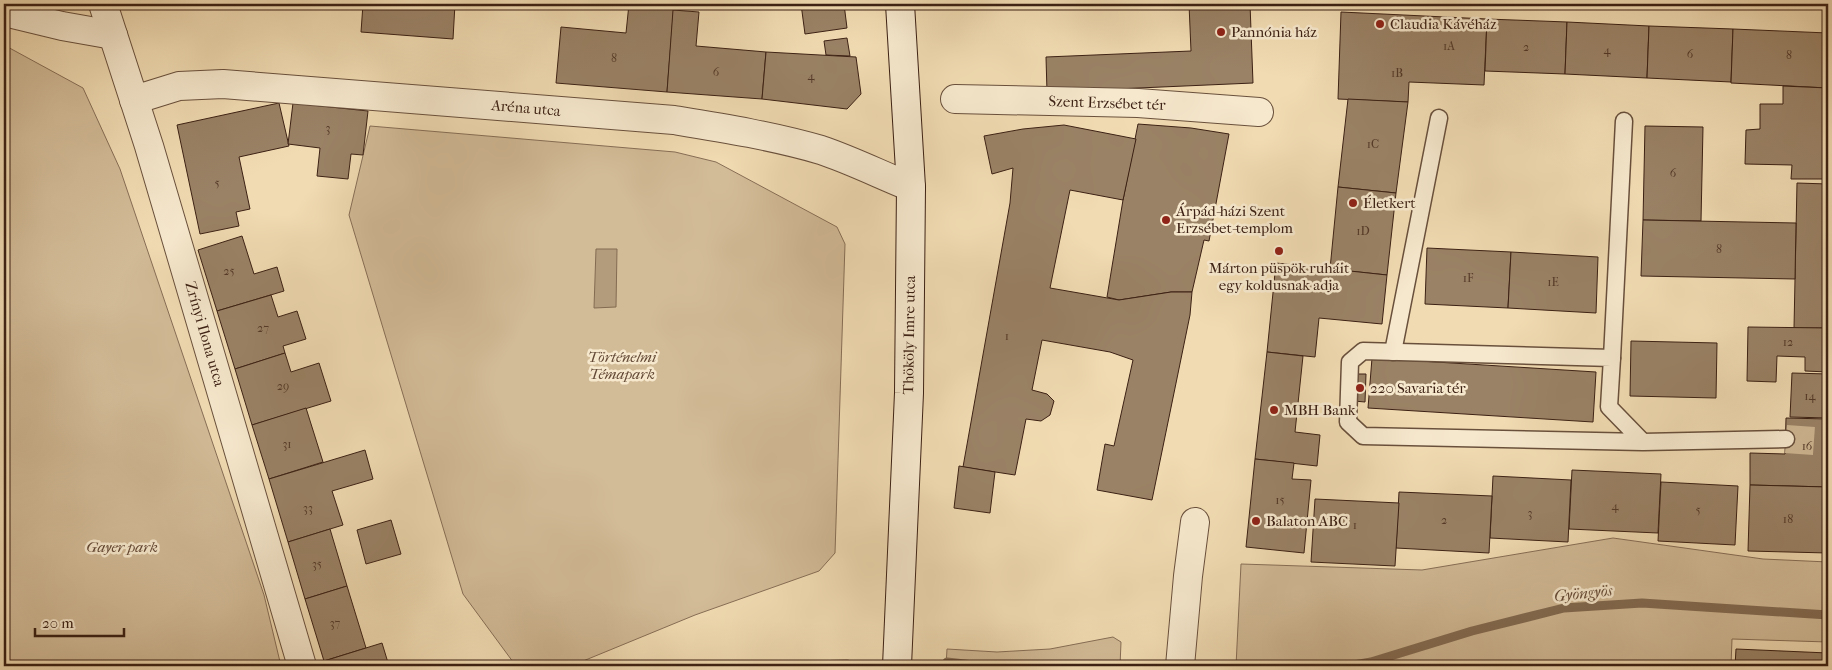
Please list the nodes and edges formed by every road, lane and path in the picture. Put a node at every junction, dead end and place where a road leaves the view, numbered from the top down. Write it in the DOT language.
graph roads {
  1 [pos="103,4"];
  2 [pos="900,4"];
  3 [pos="4,12"];
  4 [pos="113,35"];
  5 [pos="955,99"];
  6 [pos="134,100"];
  7 [pos="1260,112"];
  8 [pos="1438,118"];
  9 [pos="1624,121"];
  10 [pos="910,187"];
  11 [pos="1393,352"];
  12 [pos="1612,358"];
  13 [pos="1786,439"];
  14 [pos="1643,442"];
  15 [pos="1195,522"];
  16 [pos="1181,657"];
  17 [pos="302,666"];
  18 [pos="897,666"];
  1 -- 4 [label="street, Zrínyi Ilona utca"];
  2 -- 10 [label="street, Thököly Imre utca"];
  3 -- 4 [label="street"];
  4 -- 6 [label="street, Zrínyi Ilona utca"];
  5 -- 7 [label="street, Szent Erzsébet tér"];
  6 -- 10 [label="street, Aréna utca"];
  6 -- 17 [label="street, Zrínyi Ilona utca"];
  8 -- 11 [label="lane"];
  9 -- 12 [label="lane"];
  10 -- 18 [label="street, Thököly Imre utca"];
  11 -- 12 [label="lane"];
  11 -- 14 [label="lane"];
  12 -- 14 [label="lane"];
  13 -- 14 [label="lane"];
  15 -- 16 [label="street"];
}
